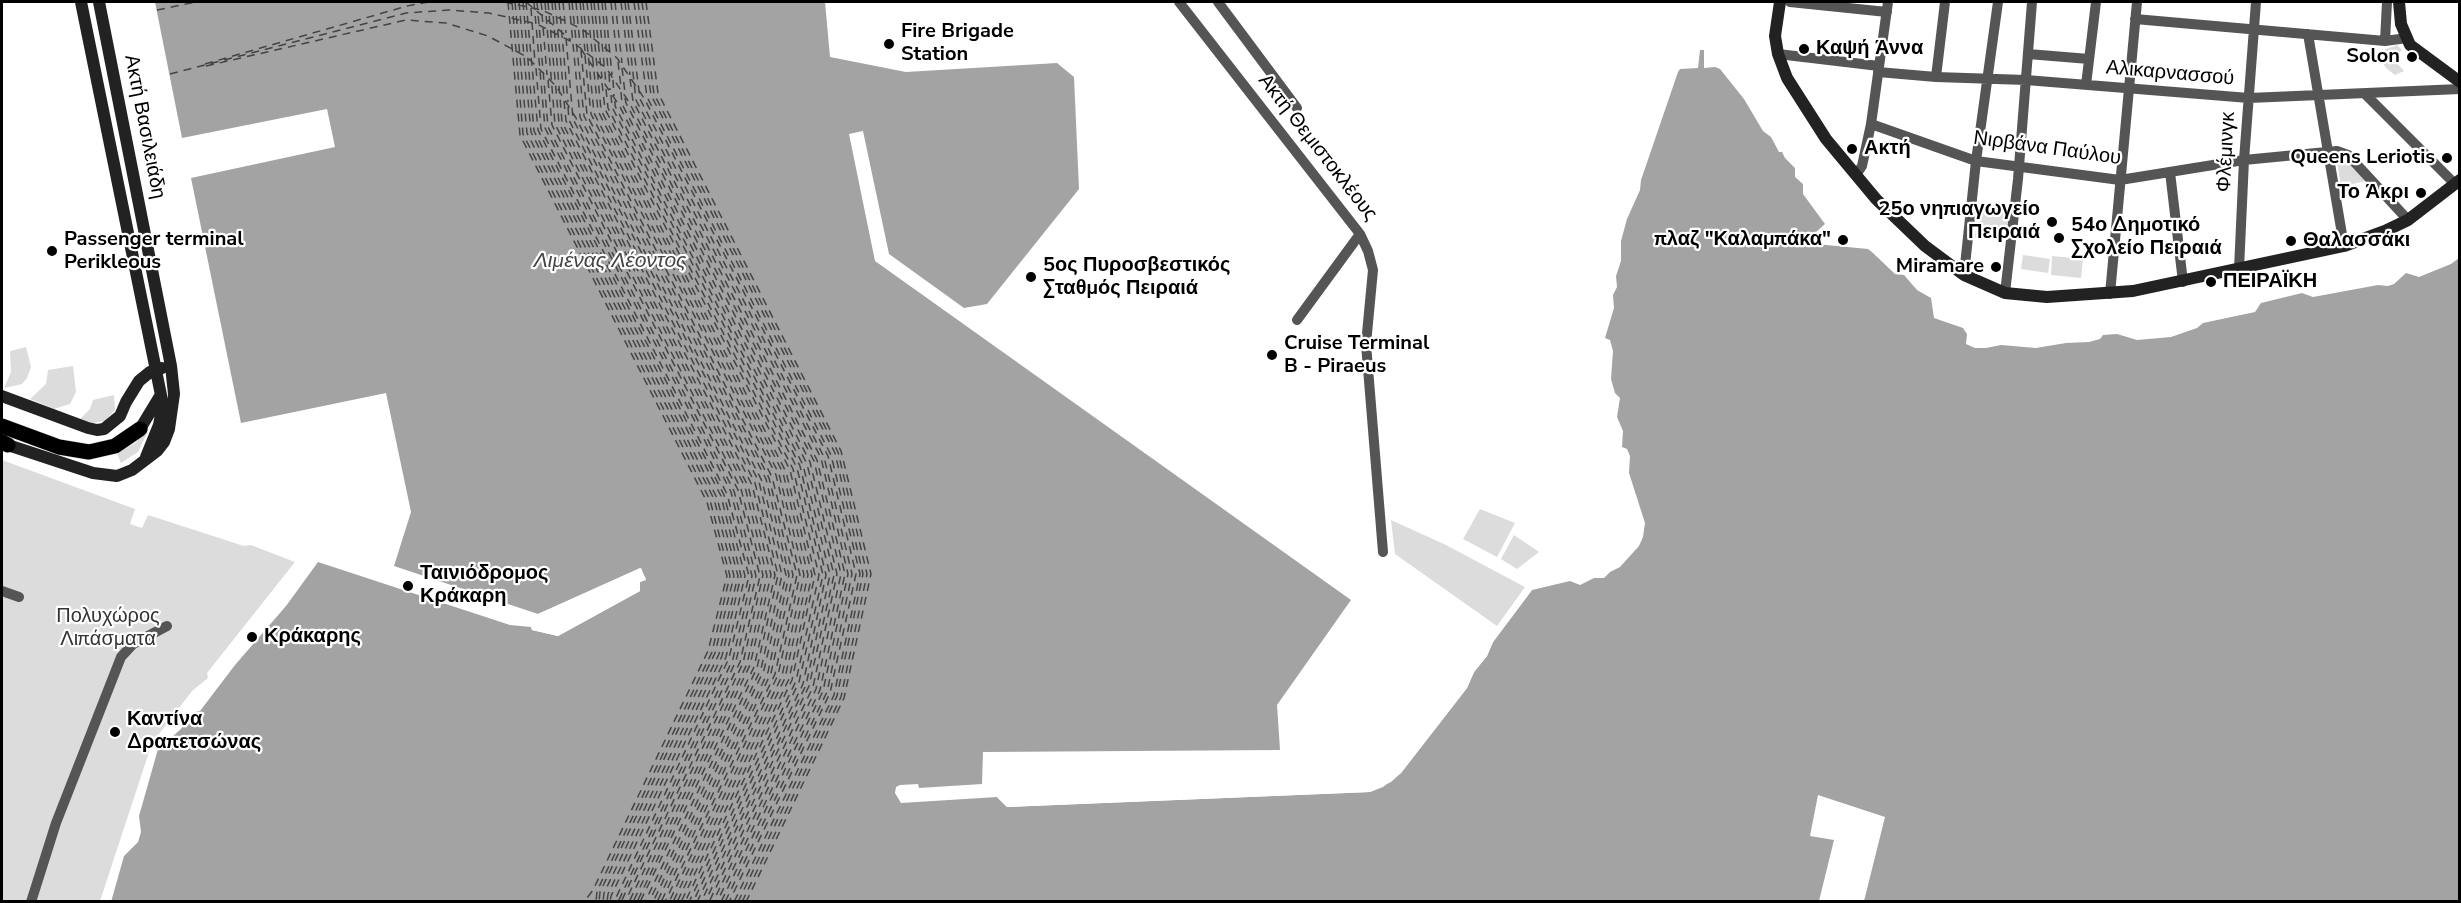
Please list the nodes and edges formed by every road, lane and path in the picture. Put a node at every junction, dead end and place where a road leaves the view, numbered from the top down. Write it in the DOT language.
graph roads {
  1 [pos="81,2"];
  2 [pos="99,2"];
  3 [pos="1179,2"];
  4 [pos="1218,2"];
  5 [pos="1780,2"];
  6 [pos="1790,2"];
  7 [pos="1945,2"];
  8 [pos="1998,2"];
  9 [pos="2032,2"];
  10 [pos="2096,2"];
  11 [pos="2137,2"];
  12 [pos="2256,2"];
  13 [pos="2387,2"];
  14 [pos="2399,2"];
  15 [pos="1887,7"];
  16 [pos="2136,19"];
  17 [pos="2254,28"];
  18 [pos="2308,34"];
  19 [pos="2407,38"];
  20 [pos="2385,41"];
  21 [pos="1778,54"];
  22 [pos="2028,54"];
  23 [pos="2090,59"];
  24 [pos="1878,69"];
  25 [pos="1936,77"];
  26 [pos="1987,79"];
  27 [pos="2026,80"];
  28 [pos="2460,82"];
  29 [pos="2086,85"];
  30 [pos="2129,89"];
  31 [pos="2460,89"];
  32 [pos="2365,94"];
  33 [pos="2319,97"];
  34 [pos="2248,98"];
  35 [pos="1297,108"];
  36 [pos="1871,124"];
  37 [pos="2329,152"];
  38 [pos="2244,160"];
  39 [pos="1976,161"];
  40 [pos="2019,168"];
  41 [pos="2170,172"];
  42 [pos="1856,176"];
  43 [pos="2120,180"];
  44 [pos="2457,182"];
  45 [pos="2408,220"];
  46 [pos="1360,234"];
  47 [pos="2344,246"];
  48 [pos="2239,269"];
  49 [pos="1964,275"];
  50 [pos="2183,282"];
  51 [pos="2005,293"];
  52 [pos="2110,294"];
  53 [pos="1297,320"];
  54 [pos="171,366"];
  55 [pos="156,370"];
  56 [pos="161,395"];
  57 [pos="2,396"];
  58 [pos="2,426"];
  59 [pos="140,429"];
  60 [pos="4,444"];
  61 [pos="144,460"];
  62 [pos="1383,552"];
  63 [pos="2,591"];
  64 [pos="19,597"];
  65 [pos="167,626"];
  66 [pos="31,902"];
  1 -- 55 [label="street, Ακτή Βασιλειάδη"];
  2 -- 54 [label="street, Ακτή Βασιλειάδη"];
  3 -- 46 [label="street, Ακτή Θεμιστοκλέους"];
  4 -- 35 [label="street"];
  5 -- 21 [label="street"];
  6 -- 15 [label="street"];
  7 -- 25 [label="street"];
  8 -- 26 [label="street"];
  9 -- 22 [label="street"];
  10 -- 23 [label="street"];
  11 -- 16 [label="street"];
  12 -- 17 [label="street, Φλέμινγκ"];
  13 -- 20 [label="street"];
  14 -- 19 [label="street"];
  15 -- 24 [label="street"];
  16 -- 17 [label="street"];
  16 -- 30 [label="street"];
  17 -- 18 [label="street"];
  17 -- 34 [label="street, Φλέμινγκ"];
  18 -- 20 [label="street"];
  18 -- 33 [label="street"];
  19 -- 20 [label="street"];
  19 -- 28 [label="street"];
  21 -- 24 [label="street, Αλικαρνασσού"];
  21 -- 42 [label="street"];
  22 -- 23 [label="street"];
  22 -- 27 [label="street"];
  23 -- 29 [label="street"];
  24 -- 25 [label="street, Αλικαρνασσού"];
  24 -- 36 [label="street"];
  25 -- 26 [label="street, Αλικαρνασσού"];
  26 -- 27 [label="street, Αλικαρνασσού"];
  26 -- 39 [label="street"];
  27 -- 29 [label="street, Αλικαρνασσού"];
  27 -- 40 [label="street"];
  29 -- 30 [label="street, Αλικαρνασσού"];
  30 -- 34 [label="street, Αλικαρνασσού"];
  30 -- 43 [label="street"];
  31 -- 32 [label="street, Αλικαρνασσού"];
  32 -- 33 [label="street, Αλικαρνασσού"];
  32 -- 44 [label="street"];
  33 -- 34 [label="street, Αλικαρνασσού"];
  33 -- 37 [label="street"];
  34 -- 38 [label="street, Φλέμινγκ"];
  36 -- 39 [label="street, Νιρβάνα Παύλου"];
  36 -- 42 [label="street"];
  37 -- 38 [label="street, Νιρβάνα Παύλου"];
  37 -- 45 [label="street"];
  37 -- 47 [label="street"];
  38 -- 41 [label="street, Νιρβάνα Παύλου"];
  38 -- 48 [label="street, Φλέμινγκ"];
  39 -- 40 [label="street, Νιρβάνα Παύλου"];
  39 -- 49 [label="street"];
  40 -- 43 [label="street, Νιρβάνα Παύλου"];
  40 -- 51 [label="street"];
  41 -- 43 [label="street, Νιρβάνα Παύλου"];
  41 -- 50 [label="street"];
  42 -- 49 [label="street"];
  43 -- 52 [label="street"];
  44 -- 45 [label="street"];
  45 -- 47 [label="street"];
  46 -- 53 [label="street"];
  46 -- 62 [label="street, Ακτή Θεμιστοκλέους"];
  47 -- 48 [label="street"];
  48 -- 50 [label="street"];
  49 -- 51 [label="street"];
  50 -- 52 [label="street"];
  51 -- 52 [label="street"];
  54 -- 55 [label="street"];
  54 -- 61 [label="street, Ακτή Βασιλειάδη"];
  55 -- 56 [label="street, Ακτή Βασιλειάδη"];
  55 -- 57 [label="street"];
  56 -- 59 [label="street"];
  56 -- 61 [label="street, Ακτή Βασιλειάδη"];
  58 -- 59 [label="main road"];
  60 -- 61 [label="street"];
  63 -- 64 [label="street"];
  65 -- 66 [label="street"];
}
